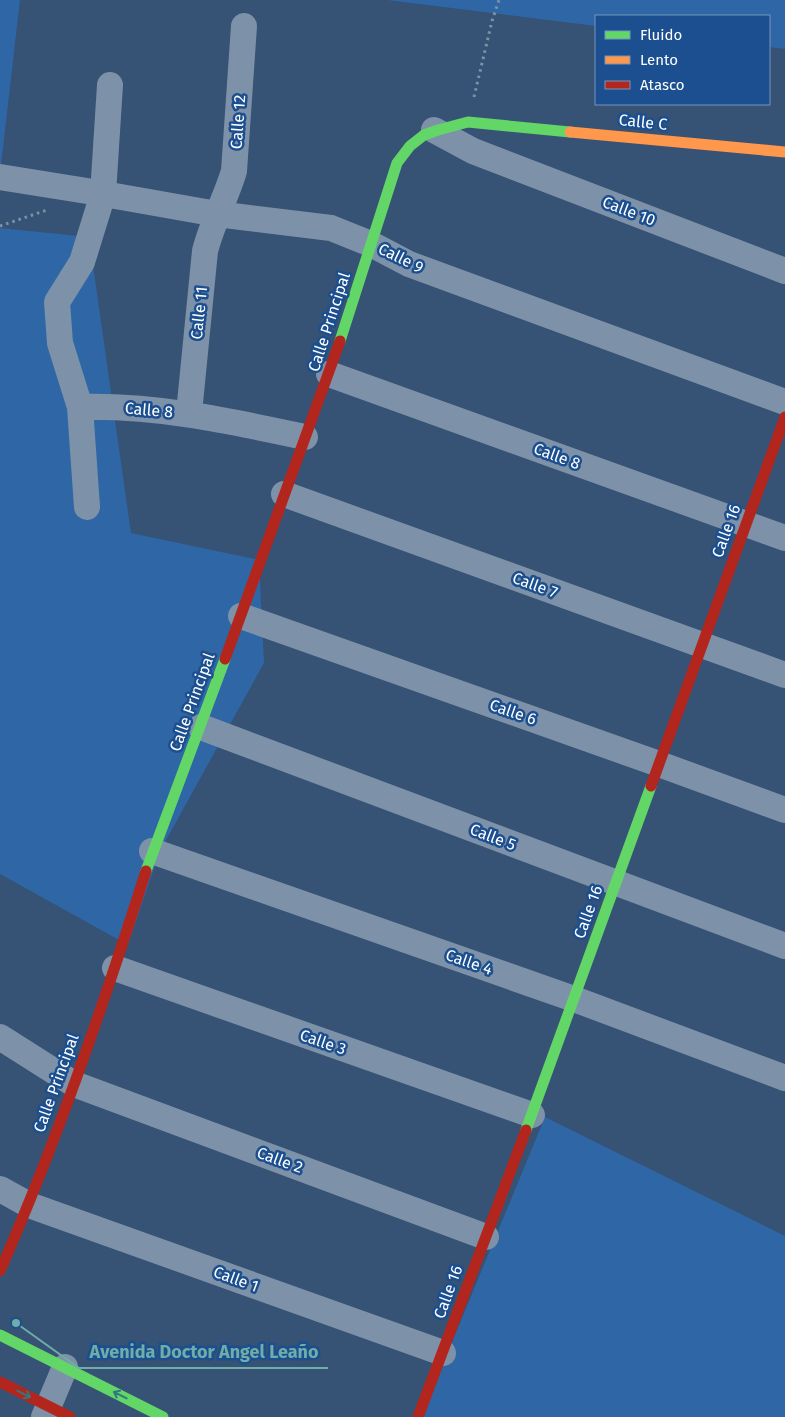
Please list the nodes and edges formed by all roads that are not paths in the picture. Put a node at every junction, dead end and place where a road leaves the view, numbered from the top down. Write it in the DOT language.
graph roads {
  1 [pos="244,26"];
  2 [pos="110,84"];
  3 [pos="434,130"];
  4 [pos="411,144"];
  5 [pos="785,152"];
  6 [pos="0,177"];
  7 [pos="102,194"];
  8 [pos="217,214"];
  9 [pos="371,244"];
  10 [pos="785,271"];
  11 [pos="329,374"];
  12 [pos="785,402"];
  13 [pos="80,407"];
  14 [pos="189,413"];
  15 [pos="785,417"];
  16 [pos="305,437"];
  17 [pos="284,494"];
  18 [pos="87,507"];
  19 [pos="746,524"];
  20 [pos="785,538"];
  21 [pos="241,616"];
  22 [pos="702,645"];
  23 [pos="785,675"];
  24 [pos="201,727"];
  25 [pos="659,764"];
  26 [pos="785,810"];
  27 [pos="152,851"];
  28 [pos="616,883"];
  29 [pos="785,946"];
  30 [pos="115,968"];
  31 [pos="574,1000"];
  32 [pos="0,1037"];
  33 [pos="785,1078"];
  34 [pos="74,1084"];
  35 [pos="532,1115"];
  36 [pos="0,1189"];
  37 [pos="29,1205"];
  38 [pos="486,1237"];
  39 [pos="0,1271"];
  40 [pos="0,1335"];
  41 [pos="442,1353"];
  42 [pos="66,1367"];
  43 [pos="0,1382"];
  44 [pos="54,1413"];
  45 [pos="163,1417"];
  46 [pos="418,1417"];
  1 -- 8 [label="street, Calle 12"];
  2 -- 7 [label="street"];
  3 -- 4 [label="street, Calle C"];
  3 -- 5 [label="street, Calle C"];
  3 -- 10 [label="street, Calle 10"];
  4 -- 9 [label="street, Calle Principal"];
  6 -- 7 [label="street, Calle 9"];
  7 -- 8 [label="street, Calle 9"];
  7 -- 13 [label="street"];
  8 -- 9 [label="street, Calle 9"];
  8 -- 14 [label="street, Calle 11"];
  9 -- 11 [label="street, Calle Principal"];
  9 -- 12 [label="street, Calle 9"];
  11 -- 16 [label="street, Calle Principal"];
  11 -- 19 [label="street, Calle 8"];
  13 -- 14 [label="street, Calle 8"];
  13 -- 18 [label="street"];
  14 -- 16 [label="street, Calle 8"];
  15 -- 19 [label="street, Calle 16"];
  16 -- 17 [label="street, Calle Principal"];
  17 -- 21 [label="street, Calle Principal"];
  17 -- 22 [label="street, Calle 7"];
  19 -- 20 [label="street, Calle 8"];
  19 -- 22 [label="street, Calle 16"];
  21 -- 24 [label="street, Calle Principal"];
  21 -- 25 [label="street, Calle 6"];
  22 -- 23 [label="street, Calle 7"];
  22 -- 25 [label="street, Calle 16"];
  24 -- 27 [label="street, Calle Principal"];
  24 -- 28 [label="street, Calle 5"];
  25 -- 26 [label="street, Calle 6"];
  25 -- 28 [label="street, Calle 16"];
  27 -- 30 [label="street, Calle Principal"];
  27 -- 31 [label="street, Calle 4"];
  28 -- 29 [label="street, Calle 5"];
  28 -- 31 [label="street, Calle 16"];
  30 -- 34 [label="street, Calle Principal"];
  30 -- 35 [label="street, Calle 3"];
  31 -- 33 [label="street, Calle 4"];
  31 -- 35 [label="street, Calle 16"];
  32 -- 34 [label="street, Calle 2"];
  34 -- 37 [label="street, Calle Principal"];
  34 -- 38 [label="street, Calle 2"];
  35 -- 38 [label="street, Calle 16"];
  36 -- 37 [label="street, Calle 1"];
  37 -- 39 [label="street, Calle Principal"];
  37 -- 41 [label="street, Calle 1"];
  38 -- 41 [label="street, Calle 16"];
  40 -- 42 [label="street"];
  41 -- 46 [label="street, Calle 16"];
  42 -- 44 [label="street"];
  45 -- 42 [label="street, one-way"];
  43 -- 44 [label="street, one-way"];
}
